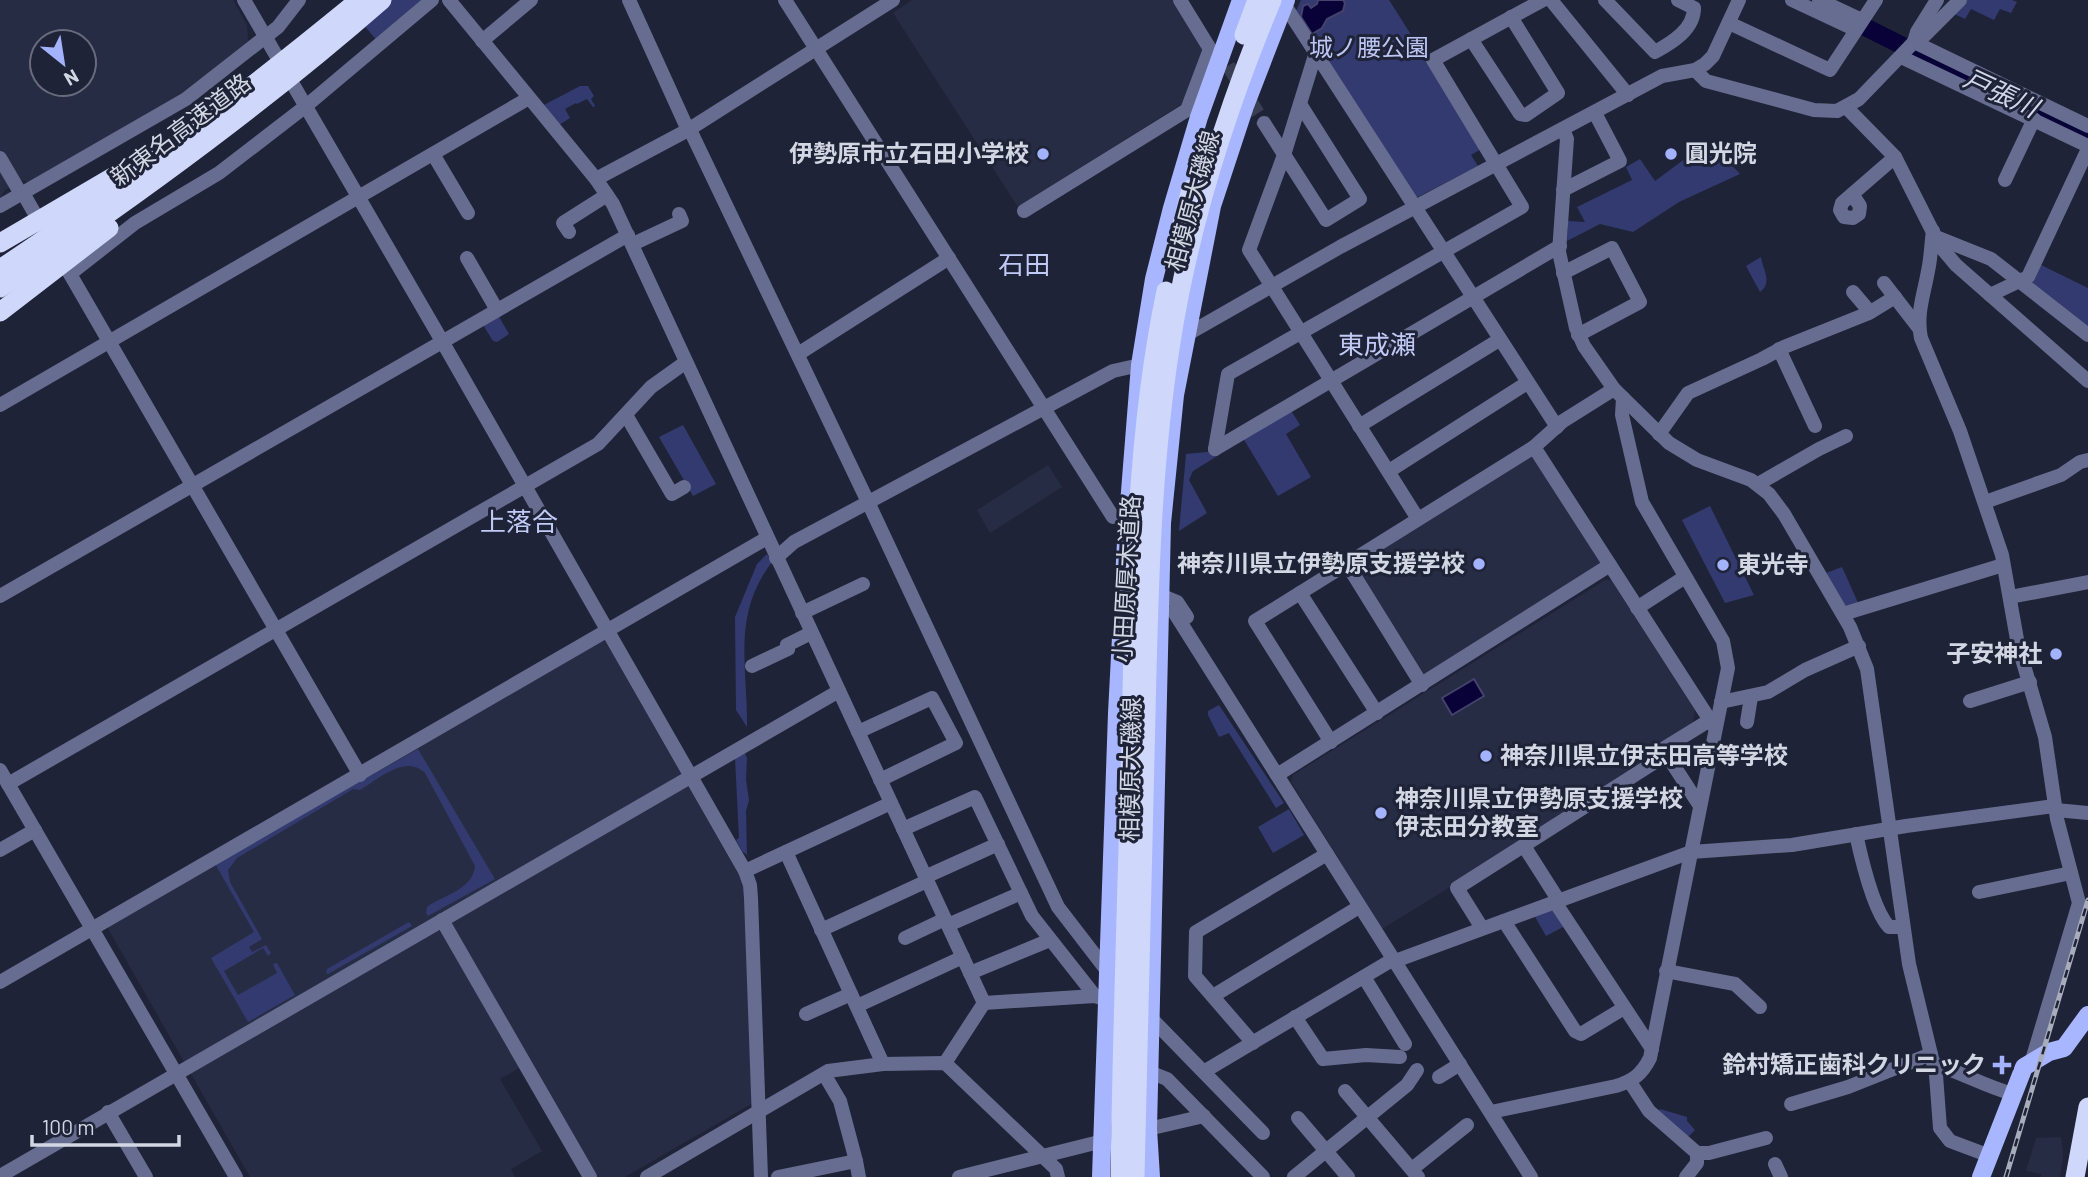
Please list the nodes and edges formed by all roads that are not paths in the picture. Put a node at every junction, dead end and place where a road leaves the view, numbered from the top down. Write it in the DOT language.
graph roads {
  1 [pos="244,0"];
  2 [pos="299,0"];
  3 [pos="359,0"];
  4 [pos="382,0"];
  5 [pos="432,0"];
  6 [pos="449,0"];
  7 [pos="531,0"];
  8 [pos="629,0"];
  9 [pos="785,0"];
  10 [pos="893,0"];
  11 [pos="1180,0"];
  12 [pos="1186,0"];
  13 [pos="1241,0"];
  14 [pos="1257,0"];
  15 [pos="1543,0"];
  16 [pos="1551,0"];
  17 [pos="1605,0"];
  18 [pos="1678,0"];
  19 [pos="1740,0"];
  20 [pos="1792,0"];
  21 [pos="1819,0"];
  22 [pos="1876,0"];
  23 [pos="1918,0"];
  24 [pos="1960,0"];
  25 [pos="1280,1"];
  26 [pos="1934,4"];
  27 [pos="1511,17"];
  28 [pos="1729,23"];
  29 [pos="1203,26"];
  30 [pos="1858,27"];
  31 [pos="265,38"];
  32 [pos="1471,39"];
  33 [pos="482,41"];
  34 [pos="817,49"];
  35 [pos="1217,49"];
  36 [pos="1908,49"];
  37 [pos="1316,52"];
  38 [pos="1695,70"];
  39 [pos="1628,95"];
  40 [pos="529,98"];
  41 [pos="1300,104"];
  42 [pos="306,106"];
  43 [pos="1847,108"];
  44 [pos="1595,113"];
  45 [pos="1193,114"];
  46 [pos="2034,120"];
  47 [pos="1264,122"];
  48 [pos="2088,126"];
  49 [pos="688,130"];
  50 [pos="1563,130"];
  51 [pos="222,132"];
  52 [pos="2088,148"];
  53 [pos="433,154"];
  54 [pos="1284,155"];
  55 [pos="1895,157"];
  56 [pos="0,158"];
  57 [pos="1498,164"];
  58 [pos="596,179"];
  59 [pos="2005,180"];
  60 [pos="1563,190"];
  61 [pos="22,193"];
  62 [pos="1852,194"];
  63 [pos="607,195"];
  64 [pos="358,198"];
  65 [pos="0,206"];
  66 [pos="1416,208"];
  67 [pos="1024,211"];
  68 [pos="468,213"];
  69 [pos="682,222"];
  70 [pos="564,224"];
  71 [pos="1934,234"];
  72 [pos="630,239"];
  73 [pos="0,243"];
  74 [pos="1560,246"];
  75 [pos="1444,252"];
  76 [pos="467,258"];
  77 [pos="949,258"];
  78 [pos="0,269"];
  79 [pos="1563,273"];
  80 [pos="70,274"];
  81 [pos="2021,281"];
  82 [pos="1884,283"];
  83 [pos="1271,285"];
  84 [pos="0,288"];
  85 [pos="1853,292"];
  86 [pos="1990,295"];
  87 [pos="1471,297"];
  88 [pos="1895,297"];
  89 [pos="497,310"];
  90 [pos="1190,311"];
  91 [pos="0,312"];
  92 [pos="1870,312"];
  93 [pos="1209,321"];
  94 [pos="1918,327"];
  95 [pos="1300,332"];
  96 [pos="1186,335"];
  97 [pos="1578,335"];
  98 [pos="2088,335"];
  99 [pos="1499,340"];
  100 [pos="442,341"];
  101 [pos="109,342"];
  102 [pos="1779,349"];
  103 [pos="798,354"];
  104 [pos="686,362"];
  105 [pos="1140,365"];
  106 [pos="1330,379"];
  107 [pos="2088,381"];
  108 [pos="1527,383"];
  109 [pos="1619,393"];
  110 [pos="0,405"];
  111 [pos="1044,408"];
  112 [pos="626,415"];
  113 [pos="1359,426"];
  114 [pos="1815,426"];
  115 [pos="1557,427"];
  116 [pos="1655,431"];
  117 [pos="1846,436"];
  118 [pos="1628,442"];
  119 [pos="1534,447"];
  120 [pos="2088,460"];
  121 [pos="1389,471"];
  122 [pos="1758,484"];
  123 [pos="192,485"];
  124 [pos="526,486"];
  125 [pos="684,487"];
  126 [pos="868,502"];
  127 [pos="1985,502"];
  128 [pos="1113,517"];
  129 [pos="1418,519"];
  130 [pos="767,538"];
  131 [pos="776,558"];
  132 [pos="1347,564"];
  133 [pos="1610,565"];
  134 [pos="2003,565"];
  135 [pos="1685,577"];
  136 [pos="2088,582"];
  137 [pos="863,584"];
  138 [pos="1300,593"];
  139 [pos="1160,595"];
  140 [pos="0,597"];
  141 [pos="2010,597"];
  142 [pos="1637,608"];
  143 [pos="1174,612"];
  144 [pos="802,613"];
  145 [pos="1843,614"];
  146 [pos="608,630"];
  147 [pos="276,631"];
  148 [pos="811,633"];
  149 [pos="1158,633"];
  150 [pos="1859,646"];
  151 [pos="760,666"];
  152 [pos="2031,682"];
  153 [pos="1422,685"];
  154 [pos="839,691"];
  155 [pos="1751,696"];
  156 [pos="1970,701"];
  157 [pos="1721,702"];
  158 [pos="1377,713"];
  159 [pos="1747,722"];
  160 [pos="1713,724"];
  161 [pos="858,732"];
  162 [pos="1331,742"];
  163 [pos="1260,748"];
  164 [pos="1711,750"];
  165 [pos="1666,755"];
  166 [pos="1747,755"];
  167 [pos="0,771"];
  168 [pos="360,775"];
  169 [pos="1277,775"];
  170 [pos="691,777"];
  171 [pos="880,780"];
  172 [pos="11,783"];
  173 [pos="891,803"];
  174 [pos="1700,806"];
  175 [pos="2055,808"];
  176 [pos="2088,813"];
  177 [pos="903,829"];
  178 [pos="34,830"];
  179 [pos="1890,830"];
  180 [pos="1856,834"];
  181 [pos="998,844"];
  182 [pos="1524,846"];
  183 [pos="0,850"];
  184 [pos="786,852"];
  185 [pos="1691,852"];
  186 [pos="1326,854"];
  187 [pos="745,871"];
  188 [pos="2071,873"];
  189 [pos="926,879"];
  190 [pos="1979,892"];
  191 [pos="1021,893"];
  192 [pos="1557,901"];
  193 [pos="1359,907"];
  194 [pos="442,920"];
  195 [pos="1504,921"];
  196 [pos="946,922"];
  197 [pos="95,927"];
  198 [pos="1903,927"];
  199 [pos="1482,928"];
  200 [pos="821,930"];
  201 [pos="905,938"];
  202 [pos="1050,940"];
  203 [pos="963,957"];
  204 [pos="1394,961"];
  205 [pos="1666,971"];
  206 [pos="1108,972"];
  207 [pos="970,973"];
  208 [pos="1364,976"];
  209 [pos="0,982"];
  210 [pos="1213,996"];
  211 [pos="1101,998"];
  212 [pos="854,1000"];
  213 [pos="984,1003"];
  214 [pos="1760,1007"];
  215 [pos="1624,1008"];
  216 [pos="806,1014"];
  217 [pos="2088,1015"];
  218 [pos="1150,1017"];
  219 [pos="1295,1017"];
  220 [pos="1253,1043"];
  221 [pos="1652,1049"];
  222 [pos="1932,1059"];
  223 [pos="2032,1060"];
  224 [pos="945,1063"];
  225 [pos="883,1064"];
  226 [pos="1460,1064"];
  227 [pos="1416,1070"];
  228 [pos="1205,1071"];
  229 [pos="1149,1072"];
  230 [pos="175,1073"];
  231 [pos="824,1074"];
  232 [pos="1439,1077"];
  233 [pos="1630,1082"];
  234 [pos="1345,1091"];
  235 [pos="2013,1094"];
  236 [pos="1791,1104"];
  237 [pos="2088,1107"];
  238 [pos="1128,1109"];
  239 [pos="108,1112"];
  240 [pos="759,1112"];
  241 [pos="1491,1112"];
  242 [pos="1204,1116"];
  243 [pos="1367,1116"];
  244 [pos="1298,1118"];
  245 [pos="1467,1125"];
  246 [pos="1148,1129"];
  247 [pos="1264,1133"];
  248 [pos="1766,1138"];
  249 [pos="1103,1141"];
  250 [pos="1325,1150"];
  251 [pos="1697,1153"];
  252 [pos="1042,1156"];
  253 [pos="1990,1156"];
  254 [pos="856,1161"];
  255 [pos="1415,1173"];
  256 [pos="0,1176"];
  257 [pos="785,1176"];
  258 [pos="146,1177"];
  259 [pos="236,1177"];
  260 [pos="590,1177"];
  261 [pos="647,1177"];
  262 [pos="761,1177"];
  263 [pos="859,1177"];
  264 [pos="959,1177"];
  265 [pos="1058,1177"];
  266 [pos="1101,1177"];
  267 [pos="1120,1177"];
  268 [pos="1136,1177"];
  269 [pos="1151,1177"];
  270 [pos="1264,1177"];
  271 [pos="1294,1177"];
  272 [pos="1348,1177"];
  273 [pos="1531,1177"];
  274 [pos="1686,1177"];
  275 [pos="1981,1177"];
  276 [pos="2075,1177"];
  1 -- 31 [label="street"];
  2 -- 31 [label="street"];
  3 -- 73 [label="highway"];
  3 -- 78 [label="highway, 新東名高速道路"];
  4 -- 51 [label="highway, 新東名高速道路"];
  5 -- 42 [label="street"];
  6 -- 33 [label="street"];
  7 -- 33 [label="street"];
  8 -- 49 [label="street"];
  9 -- 34 [label="street"];
  10 -- 34 [label="street"];
  11 -- 35 [label="street"];
  12 -- 29 [label="street"];
  13 -- 35 [label="main road, 相模原大磯線"];
  14 -- 238 [label="highway, 小田原厚木道路"];
  15 -- 27 [label="street"];
  16 -- 39 [label="street"];
  17 -- 18 [label="street"];
  19 -- 28 [label="street"];
  20 -- 30 [label="street"];
  21 -- 30 [label="street"];
  22 -- 30 [label="street"];
  23 -- 26 [label="street"];
  24 -- 36 [label="street"];
  25 -- 37 [label="street"];
  25 -- 90 [label="main road, 相模原大磯線"];
  25 -- 238 [label="highway, 小田原厚木道路"];
  26 -- 36 [label="street"];
  27 -- 32 [label="street"];
  27 -- 32 [label="street"];
  28 -- 30 [label="street"];
  28 -- 38 [label="street"];
  31 -- 42 [label="street"];
  31 -- 61 [label="street"];
  32 -- 57 [label="street"];
  33 -- 40 [label="street"];
  34 -- 49 [label="street"];
  34 -- 77 [label="street"];
  35 -- 45 [label="main road, 相模原大磯線"];
  36 -- 43 [label="street"];
  36 -- 46 [label="street"];
  36 -- 48 [label="street"];
  37 -- 41 [label="street"];
  37 -- 66 [label="street"];
  38 -- 39 [label="street"];
  38 -- 43 [label="street"];
  39 -- 44 [label="street"];
  40 -- 53 [label="street"];
  40 -- 58 [label="street"];
  41 -- 54 [label="street"];
  41 -- 54 [label="street"];
  42 -- 64 [label="street"];
  42 -- 80 [label="street"];
  43 -- 55 [label="street"];
  44 -- 50 [label="street"];
  44 -- 60 [label="street"];
  45 -- 67 [label="street"];
  45 -- 105 [label="main road, 相模原大磯線"];
  46 -- 52 [label="street"];
  46 -- 59 [label="street"];
  47 -- 54 [label="street"];
  49 -- 58 [label="street"];
  49 -- 103 [label="street"];
  50 -- 57 [label="street"];
  50 -- 60 [label="street"];
  51 -- 84 [label="highway, 新東名高速道路"];
  51 -- 91 [label="highway"];
  52 -- 81 [label="street"];
  53 -- 64 [label="street"];
  53 -- 68 [label="street"];
  54 -- 83 [label="street"];
  55 -- 62 [label="street"];
  55 -- 71 [label="street"];
  56 -- 61 [label="street"];
  57 -- 66 [label="street"];
  57 -- 75 [label="street"];
  58 -- 63 [label="street"];
  60 -- 74 [label="street"];
  61 -- 65 [label="street"];
  61 -- 80 [label="street"];
  63 -- 70 [label="street"];
  63 -- 72 [label="street"];
  64 -- 100 [label="street"];
  64 -- 101 [label="street"];
  66 -- 75 [label="street"];
  66 -- 83 [label="street"];
  69 -- 72 [label="street"];
  71 -- 81 [label="street"];
  71 -- 86 [label="street"];
  71 -- 94 [label="street"];
  72 -- 89 [label="street"];
  72 -- 104 [label="street"];
  74 -- 79 [label="street"];
  74 -- 87 [label="street"];
  75 -- 87 [label="street"];
  75 -- 95 [label="street"];
  76 -- 89 [label="street"];
  77 -- 103 [label="street"];
  77 -- 111 [label="street"];
  79 -- 97 [label="street"];
  79 -- 97 [label="street"];
  80 -- 101 [label="street"];
  81 -- 86 [label="street"];
  81 -- 98 [label="street"];
  82 -- 88 [label="street"];
  83 -- 93 [label="street"];
  83 -- 95 [label="street"];
  85 -- 92 [label="street"];
  86 -- 107 [label="street"];
  87 -- 99 [label="street"];
  87 -- 106 [label="street"];
  88 -- 92 [label="street"];
  88 -- 94 [label="street"];
  89 -- 100 [label="street"];
  90 -- 93 [label="street"];
  90 -- 96 [label="main road, 相模原大磯線"];
  92 -- 102 [label="street"];
  93 -- 96 [label="street"];
  94 -- 127 [label="street"];
  95 -- 106 [label="street"];
  95 -- 106 [label="street"];
  96 -- 139 [label="main road, 相模原大磯線"];
  97 -- 109 [label="street"];
  99 -- 108 [label="street"];
  99 -- 113 [label="street"];
  100 -- 123 [label="street"];
  100 -- 124 [label="street"];
  101 -- 110 [label="street"];
  101 -- 123 [label="street"];
  102 -- 114 [label="street"];
  102 -- 116 [label="street"];
  103 -- 126 [label="street"];
  104 -- 112 [label="street"];
  104 -- 130 [label="street"];
  105 -- 111 [label="street"];
  105 -- 206 [label="main road, 相模原大磯線"];
  106 -- 113 [label="street"];
  108 -- 115 [label="street"];
  108 -- 121 [label="street"];
  109 -- 115 [label="street"];
  109 -- 116 [label="street"];
  109 -- 118 [label="street"];
  111 -- 126 [label="street"];
  111 -- 128 [label="street"];
  112 -- 124 [label="street"];
  112 -- 125 [label="street"];
  113 -- 121 [label="street"];
  115 -- 119 [label="street"];
  116 -- 118 [label="street"];
  116 -- 122 [label="street"];
  117 -- 122 [label="street"];
  118 -- 135 [label="street"];
  119 -- 129 [label="street"];
  119 -- 133 [label="street"];
  120 -- 127 [label="street"];
  121 -- 129 [label="street"];
  122 -- 145 [label="street"];
  123 -- 140 [label="street"];
  123 -- 147 [label="street"];
  124 -- 146 [label="street"];
  124 -- 147 [label="street"];
  126 -- 131 [label="street"];
  126 -- 206 [label="street"];
  127 -- 134 [label="street"];
  129 -- 132 [label="street"];
  130 -- 131 [label="street"];
  130 -- 146 [label="street"];
  131 -- 144 [label="street"];
  132 -- 138 [label="street"];
  132 -- 153 [label="street"];
  133 -- 142 [label="street"];
  133 -- 153 [label="street"];
  134 -- 141 [label="street"];
  134 -- 145 [label="street"];
  135 -- 142 [label="street"];
  135 -- 157 [label="street"];
  136 -- 141 [label="street"];
  137 -- 144 [label="street"];
  138 -- 158 [label="street"];
  138 -- 162 [label="street"];
  139 -- 149 [label="main road, 相模原大磯線"];
  139 -- 163 [label="street"];
  141 -- 152 [label="street"];
  142 -- 160 [label="street"];
  143 -- 163 [label="street"];
  144 -- 148 [label="street"];
  145 -- 150 [label="street"];
  146 -- 168 [label="street"];
  146 -- 170 [label="street"];
  147 -- 168 [label="street"];
  147 -- 172 [label="street"];
  148 -- 151 [label="street"];
  148 -- 154 [label="street"];
  149 -- 163 [label="street"];
  149 -- 218 [label="main road, 相模原大磯線"];
  150 -- 155 [label="street"];
  150 -- 179 [label="street"];
  152 -- 156 [label="street"];
  152 -- 175 [label="street"];
  153 -- 158 [label="street"];
  154 -- 161 [label="street"];
  154 -- 170 [label="street"];
  155 -- 157 [label="street"];
  155 -- 159 [label="street"];
  157 -- 160 [label="street"];
  158 -- 162 [label="street"];
  160 -- 164 [label="street"];
  160 -- 165 [label="street"];
  161 -- 171 [label="street"];
  161 -- 171 [label="street"];
  162 -- 169 [label="street"];
  163 -- 169 [label="street"];
  164 -- 166 [label="street"];
  164 -- 174 [label="street"];
  165 -- 174 [label="street"];
  165 -- 182 [label="street"];
  167 -- 172 [label="street"];
  168 -- 197 [label="street"];
  169 -- 186 [label="street"];
  170 -- 187 [label="street"];
  170 -- 194 [label="street"];
  171 -- 173 [label="street"];
  172 -- 178 [label="street"];
  173 -- 177 [label="street"];
  173 -- 184 [label="street"];
  174 -- 185 [label="street"];
  175 -- 176 [label="street"];
  175 -- 179 [label="street"];
  175 -- 188 [label="street"];
  177 -- 181 [label="street"];
  177 -- 189 [label="street"];
  178 -- 183 [label="street"];
  178 -- 197 [label="street"];
  179 -- 180 [label="street"];
  179 -- 198 [label="street"];
  180 -- 185 [label="street"];
  180 -- 198 [label="street"];
  181 -- 189 [label="street"];
  181 -- 191 [label="street"];
  182 -- 192 [label="street"];
  182 -- 199 [label="street"];
  184 -- 187 [label="street"];
  184 -- 200 [label="street"];
  185 -- 192 [label="street"];
  185 -- 205 [label="street"];
  186 -- 193 [label="street"];
  186 -- 210 [label="street"];
  187 -- 240 [label="street"];
  188 -- 190 [label="street"];
  188 -- 223 [label="street"];
  189 -- 196 [label="street"];
  189 -- 200 [label="street"];
  191 -- 196 [label="street"];
  191 -- 202 [label="street"];
  192 -- 195 [label="street"];
  192 -- 215 [label="street"];
  193 -- 204 [label="street"];
  193 -- 210 [label="street"];
  194 -- 230 [label="street"];
  194 -- 260 [label="street"];
  195 -- 199 [label="street"];
  195 -- 215 [label="street"];
  196 -- 201 [label="street"];
  196 -- 203 [label="street"];
  197 -- 209 [label="street"];
  197 -- 230 [label="street"];
  198 -- 222 [label="street"];
  199 -- 204 [label="street"];
  200 -- 212 [label="street"];
  202 -- 207 [label="street"];
  202 -- 211 [label="street"];
  203 -- 207 [label="street"];
  203 -- 212 [label="street"];
  204 -- 208 [label="street"];
  204 -- 226 [label="street"];
  205 -- 214 [label="street"];
  205 -- 221 [label="street"];
  206 -- 211 [label="main road, 相模原大磯線"];
  207 -- 213 [label="street"];
  208 -- 219 [label="street"];
  208 -- 219 [label="street"];
  210 -- 220 [label="street"];
  211 -- 213 [label="street"];
  211 -- 249 [label="main road, 相模原大磯線"];
  212 -- 216 [label="street"];
  212 -- 225 [label="street"];
  213 -- 224 [label="street"];
  215 -- 221 [label="street"];
  217 -- 223 [label="main road"];
  218 -- 228 [label="street"];
  218 -- 229 [label="main road, 相模原大磯線"];
  219 -- 220 [label="street"];
  220 -- 228 [label="street"];
  221 -- 233 [label="street"];
  222 -- 235 [label="street"];
  222 -- 236 [label="street"];
  222 -- 253 [label="street"];
  223 -- 235 [label="main road"];
  224 -- 225 [label="street"];
  224 -- 252 [label="street"];
  225 -- 231 [label="street"];
  226 -- 232 [label="street"];
  226 -- 241 [label="street"];
  227 -- 243 [label="street"];
  228 -- 247 [label="street"];
  229 -- 242 [label="street"];
  229 -- 246 [label="main road, 相模原大磯線"];
  230 -- 239 [label="street"];
  230 -- 259 [label="street"];
  231 -- 240 [label="street"];
  231 -- 254 [label="street"];
  233 -- 241 [label="street"];
  233 -- 251 [label="street"];
  234 -- 243 [label="street"];
  235 -- 253 [label="main road"];
  237 -- 276 [label="highway"];
  238 -- 267 [label="highway, 小田原厚木道路"];
  238 -- 268 [label="highway, 小田原厚木道路"];
  239 -- 256 [label="street"];
  239 -- 258 [label="street"];
  240 -- 261 [label="street"];
  240 -- 262 [label="street"];
  241 -- 273 [label="street"];
  242 -- 246 [label="street"];
  242 -- 270 [label="street"];
  243 -- 250 [label="street"];
  243 -- 255 [label="street"];
  244 -- 250 [label="street"];
  245 -- 255 [label="street"];
  246 -- 269 [label="main road, 相模原大磯線"];
  248 -- 251 [label="street"];
  249 -- 252 [label="street"];
  249 -- 266 [label="main road, 相模原大磯線"];
  250 -- 271 [label="street"];
  250 -- 272 [label="street"];
  251 -- 274 [label="street"];
  252 -- 264 [label="street"];
  252 -- 265 [label="street"];
  253 -- 275 [label="main road"];
  254 -- 257 [label="street"];
  254 -- 263 [label="street"];
}
